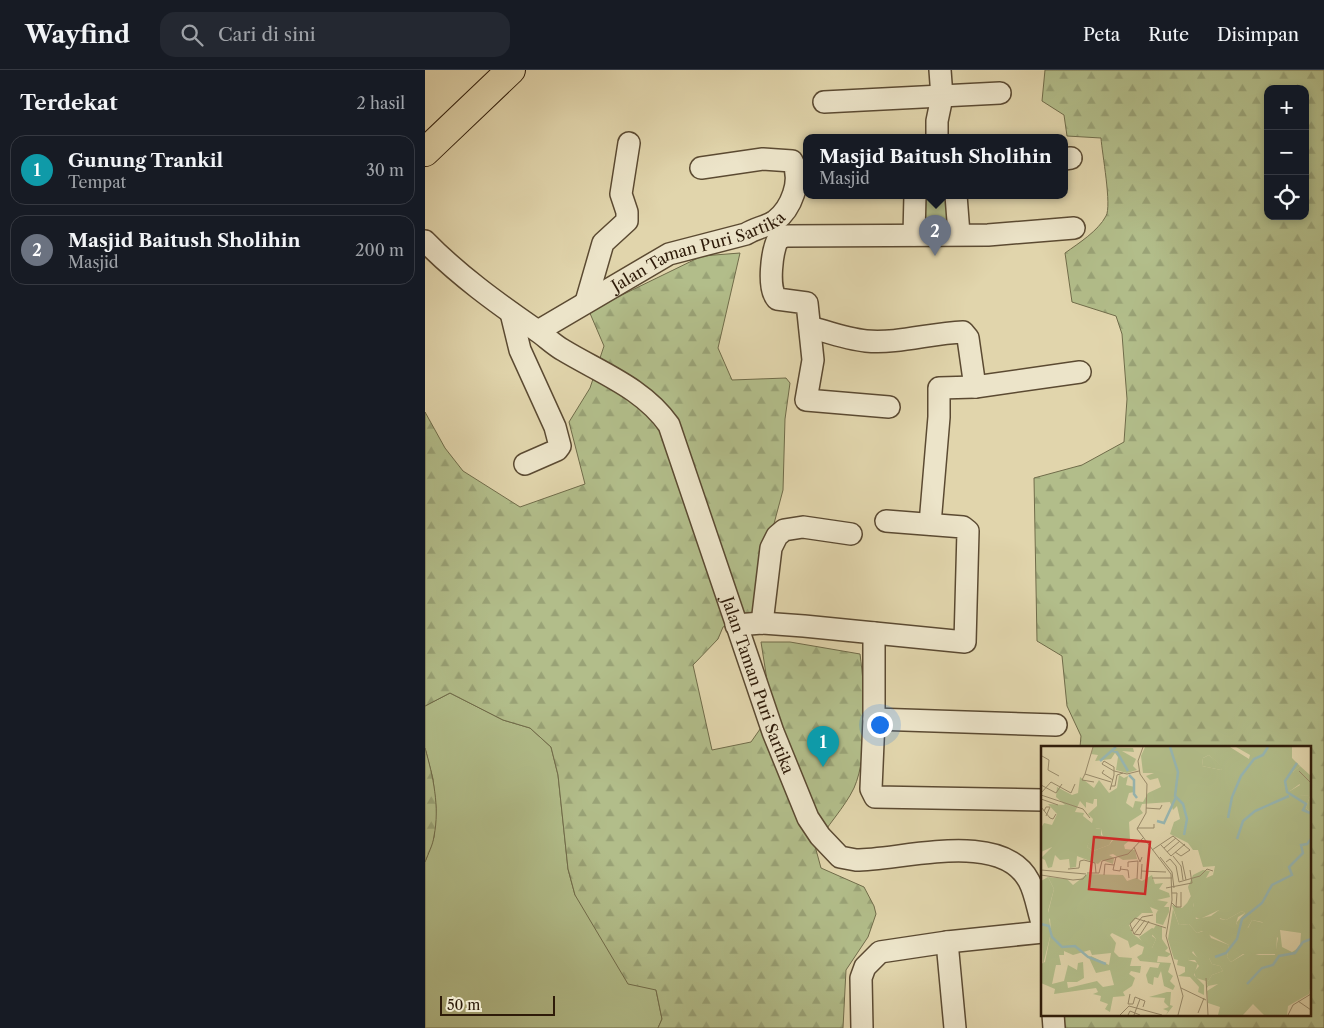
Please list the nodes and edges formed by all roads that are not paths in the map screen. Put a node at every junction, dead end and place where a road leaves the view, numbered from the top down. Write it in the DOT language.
graph roads {
  1 [pos="511,70"];
  2 [pos="940,70"];
  3 [pos="1000,93"];
  4 [pos="942,97"];
  5 [pos="824,102"];
  6 [pos="937,134"];
  7 [pos="629,143"];
  8 [pos="425,152"];
  9 [pos="701,168"];
  10 [pos="915,199"];
  11 [pos="956,199"];
  12 [pos="1075,228"];
  13 [pos="959,234"];
  14 [pos="914,235"];
  15 [pos="425,241"];
  16 [pos="586,302"];
  17 [pos="511,313"];
  18 [pos="810,327"];
  19 [pos="537,331"];
  20 [pos="1080,372"];
  21 [pos="975,388"];
  22 [pos="889,407"];
  23 [pos="525,464"];
  24 [pos="886,521"];
  25 [pos="930,524"];
  26 [pos="851,534"];
  27 [pos="762,623"];
  28 [pos="736,625"];
  29 [pos="874,633"];
  30 [pos="874,719"];
  31 [pos="1056,725"];
  32 [pos="1041,800"];
  33 [pos="1041,920"];
  34 [pos="1041,932"];
  35 [pos="947,942"];
  36 [pos="863,1028"];
  37 [pos="955,1028"];
  1 -- 8 [label="main road"];
  2 -- 4 [label="street"];
  3 -- 4 [label="street"];
  4 -- 5 [label="street"];
  4 -- 6 [label="street"];
  7 -- 16 [label="street, Jalan Taman Puri Sartika"];
  9 -- 16 [label="street, Jalan Taman Puri Sartika"];
  10 -- 14 [label="street"];
  11 -- 13 [label="street"];
  12 -- 13 [label="street"];
  13 -- 14 [label="street"];
  14 -- 18 [label="street"];
  15 -- 17 [label="street, Jalan Taman Puri Sartika"];
  16 -- 19 [label="street, Jalan Taman Puri Sartika"];
  17 -- 19 [label="street, Jalan Taman Puri Sartika"];
  17 -- 23 [label="street"];
  18 -- 21 [label="street"];
  18 -- 22 [label="street"];
  19 -- 28 [label="street, Jalan Taman Puri Sartika"];
  20 -- 21 [label="street"];
  21 -- 25 [label="street"];
  24 -- 25 [label="street"];
  25 -- 29 [label="street"];
  26 -- 27 [label="street"];
  27 -- 28 [label="street"];
  27 -- 29 [label="street"];
  28 -- 33 [label="street, Jalan Taman Puri Sartika"];
  29 -- 30 [label="street"];
  30 -- 31 [label="street"];
  30 -- 32 [label="street"];
  34 -- 35 [label="street"];
  35 -- 36 [label="street"];
  35 -- 37 [label="street"];
}
